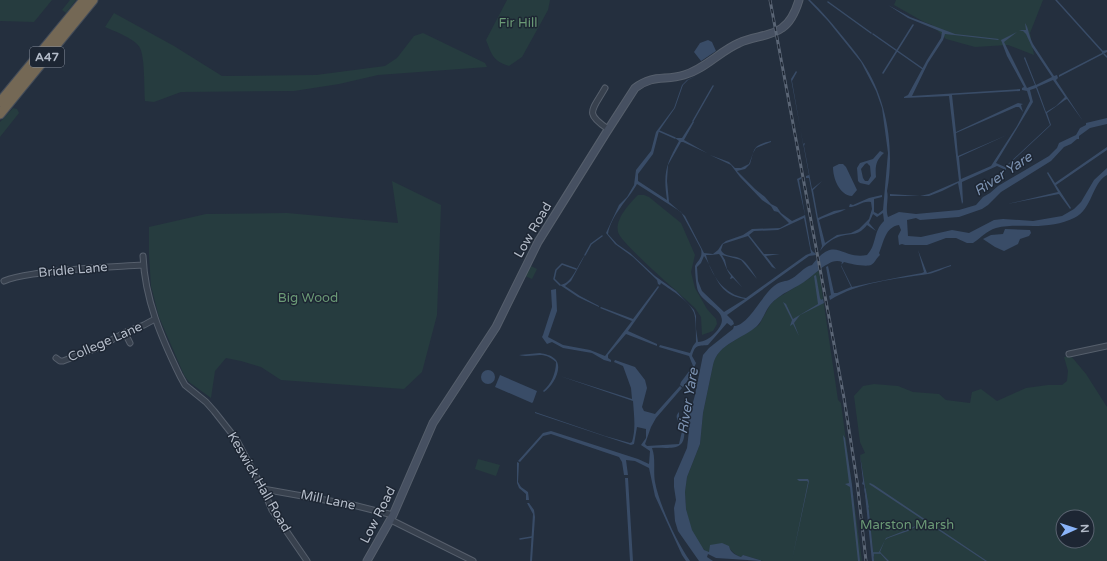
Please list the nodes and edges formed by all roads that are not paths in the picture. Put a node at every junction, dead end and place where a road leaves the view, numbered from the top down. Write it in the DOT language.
graph roads {
  1 [pos="84,0"];
  2 [pos="93,0"];
  3 [pos="799,0"];
  4 [pos="605,88"];
  5 [pos="0,102"];
  6 [pos="0,114"];
  7 [pos="608,129"];
  8 [pos="143,256"];
  9 [pos="143,265"];
  10 [pos="4,281"];
  11 [pos="155,319"];
  12 [pos="125,333"];
  13 [pos="130,343"];
  14 [pos="1107,346"];
  15 [pos="1069,354"];
  16 [pos="56,358"];
  17 [pos="263,489"];
  18 [pos="392,517"];
  19 [pos="307,561"];
  20 [pos="367,561"];
  21 [pos="472,561"];
  1 -- 5 [label="highway, A47"];
  2 -- 6 [label="highway, A47"];
  3 -- 7 [label="street, Low Road"];
  4 -- 7 [label="street"];
  7 -- 18 [label="street, Low Road"];
  8 -- 9 [label="street, Keswick Hall Road"];
  9 -- 10 [label="street, Bridle Lane"];
  9 -- 11 [label="street, Keswick Hall Road"];
  11 -- 12 [label="street, College Lane"];
  11 -- 17 [label="street, Keswick Hall Road"];
  12 -- 13 [label="street"];
  12 -- 16 [label="street, College Lane"];
  14 -- 15 [label="street"];
  17 -- 18 [label="street, Mill Lane"];
  17 -- 19 [label="street, Keswick Hall Road"];
  18 -- 20 [label="street, Low Road"];
  18 -- 21 [label="street, Mill Lane"];
}
